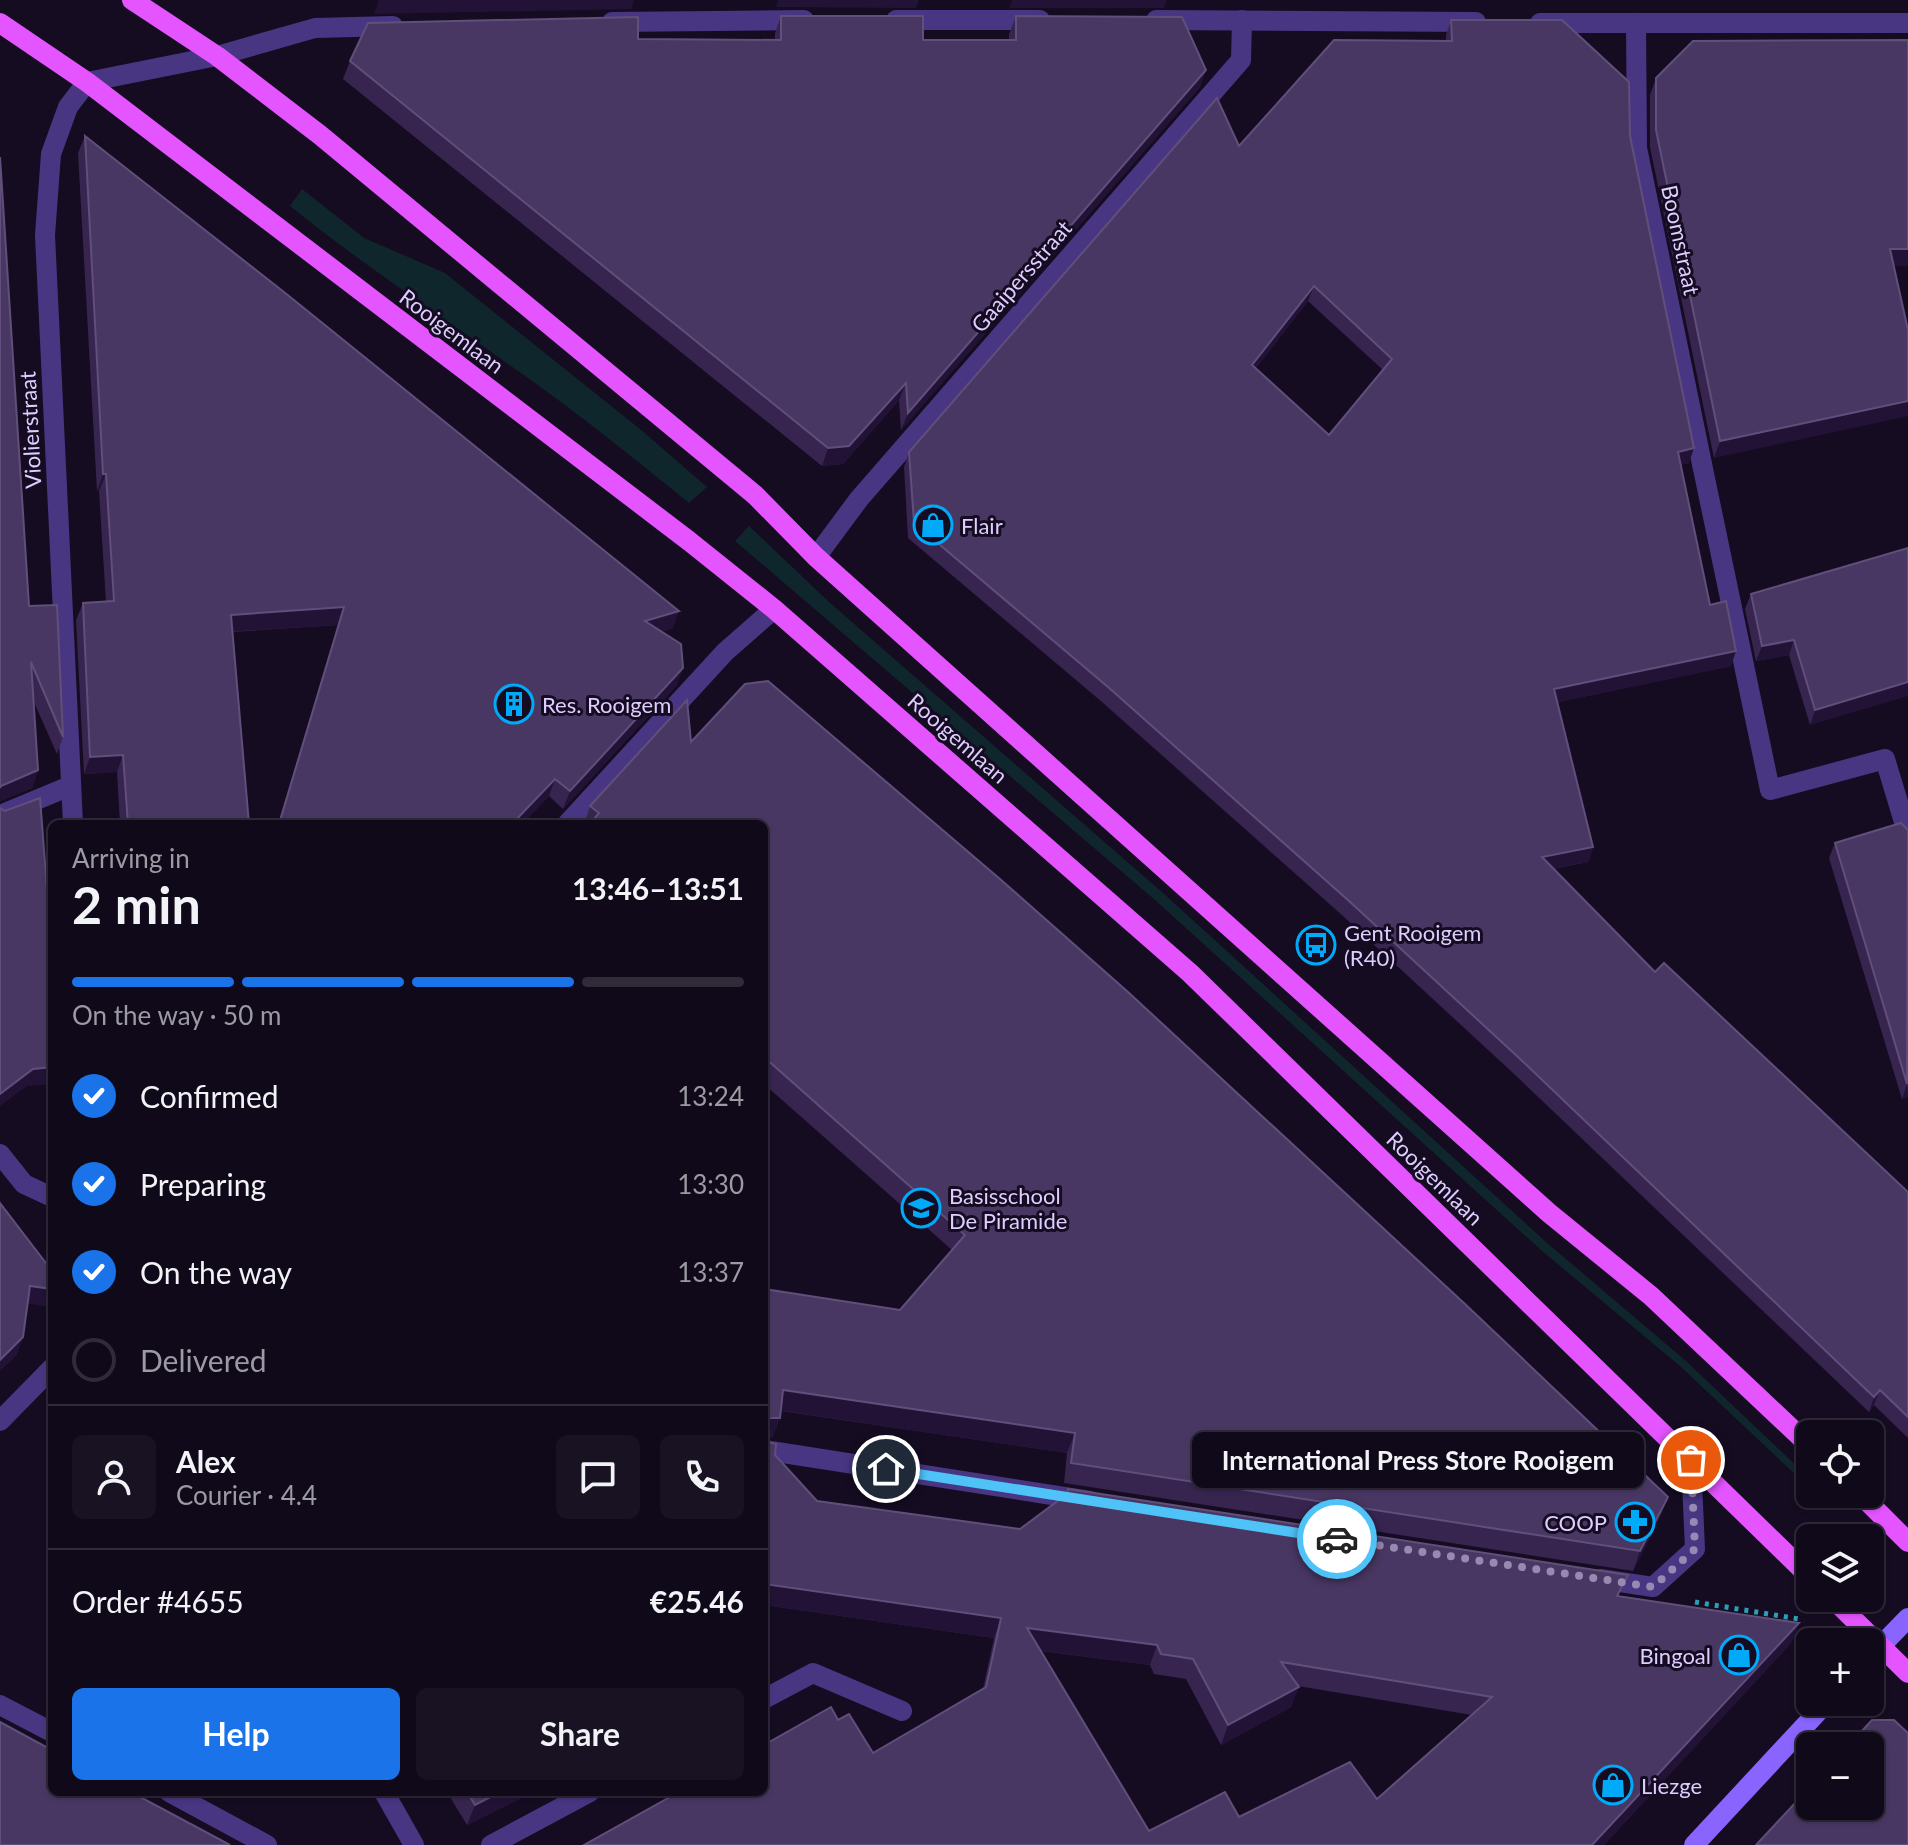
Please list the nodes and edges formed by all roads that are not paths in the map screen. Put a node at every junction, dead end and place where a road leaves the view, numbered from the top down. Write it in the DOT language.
graph roads {
  1 [pos="132,0"];
  2 [pos="710,0"];
  3 [pos="1353,10"];
  4 [pos="716,20"];
  5 [pos="827,20"];
  6 [pos="875,20"];
  7 [pos="1067,20"];
  8 [pos="1130,20"];
  9 [pos="1242,20"];
  10 [pos="1494,22"];
  11 [pos="1526,22"];
  12 [pos="0,23"];
  13 [pos="592,23"];
  14 [pos="1908,23"];
  15 [pos="1636,24"];
  16 [pos="407,26"];
  17 [pos="217,56"];
  18 [pos="87,82"];
  19 [pos="816,557"];
  20 [pos="774,609"];
  21 [pos="70,786"];
  22 [pos="0,815"];
  23 [pos="73,820"];
  24 [pos="571,820"];
  25 [pos="1908,835"];
  26 [pos="0,1154"];
  27 [pos="48,1195"];
  28 [pos="48,1372"];
  29 [pos="0,1421"];
  30 [pos="1796,1433"];
  31 [pos="768,1451"];
  32 [pos="1691,1460"];
  33 [pos="1106,1503"];
  34 [pos="1874,1508"];
  35 [pos="1908,1542"];
  36 [pos="1796,1563"];
  37 [pos="1575,1575"];
  38 [pos="1843,1612"];
  39 [pos="1908,1618"];
  40 [pos="1856,1628"];
  41 [pos="1884,1642"];
  42 [pos="1884,1657"];
  43 [pos="1908,1673"];
  44 [pos="768,1697"];
  45 [pos="0,1705"];
  46 [pos="902,1711"];
  47 [pos="1814,1716"];
  48 [pos="48,1730"];
  49 [pos="176,1796"];
  50 [pos="386,1796"];
  51 [pos="583,1796"];
  52 [pos="267,1845"];
  53 [pos="414,1845"];
  54 [pos="491,1845"];
  55 [pos="1694,1845"];
  1 -- 17 [label="main road, Rooigemlaan"];
  2 -- 4 [label="street"];
  3 -- 9 [label="street"];
  3 -- 10 [label="street"];
  4 -- 5 [label="street"];
  4 -- 13 [label="street"];
  6 -- 7 [label="street"];
  8 -- 9 [label="street"];
  9 -- 19 [label="street, Gaaipersstraat"];
  11 -- 15 [label="street"];
  12 -- 18 [label="main road, Rooigemlaan"];
  14 -- 15 [label="street"];
  15 -- 25 [label="street, Boomstraat"];
  16 -- 17 [label="street"];
  17 -- 18 [label="street"];
  17 -- 19 [label="main road, Rooigemlaan"];
  18 -- 20 [label="main road, Rooigemlaan"];
  18 -- 21 [label="street, Violierstraat"];
  19 -- 30 [label="main road, Rooigemlaan"];
  20 -- 24 [label="street"];
  20 -- 32 [label="main road, Rooigemlaan"];
  21 -- 22 [label="street"];
  21 -- 23 [label="street, Violierstraat"];
  26 -- 27 [label="street"];
  28 -- 29 [label="street"];
  31 -- 33 [label="street"];
  32 -- 36 [label="main road, Rooigemlaan"];
  32 -- 37 [label="street"];
  34 -- 35 [label="main road"];
  38 -- 40 [label="main road"];
  39 -- 41 [label="street"];
  42 -- 43 [label="main road"];
  44 -- 46 [label="street"];
  45 -- 48 [label="street"];
  47 -- 55 [label="street"];
  49 -- 52 [label="street"];
  50 -- 53 [label="street"];
  51 -- 54 [label="street"];
}
